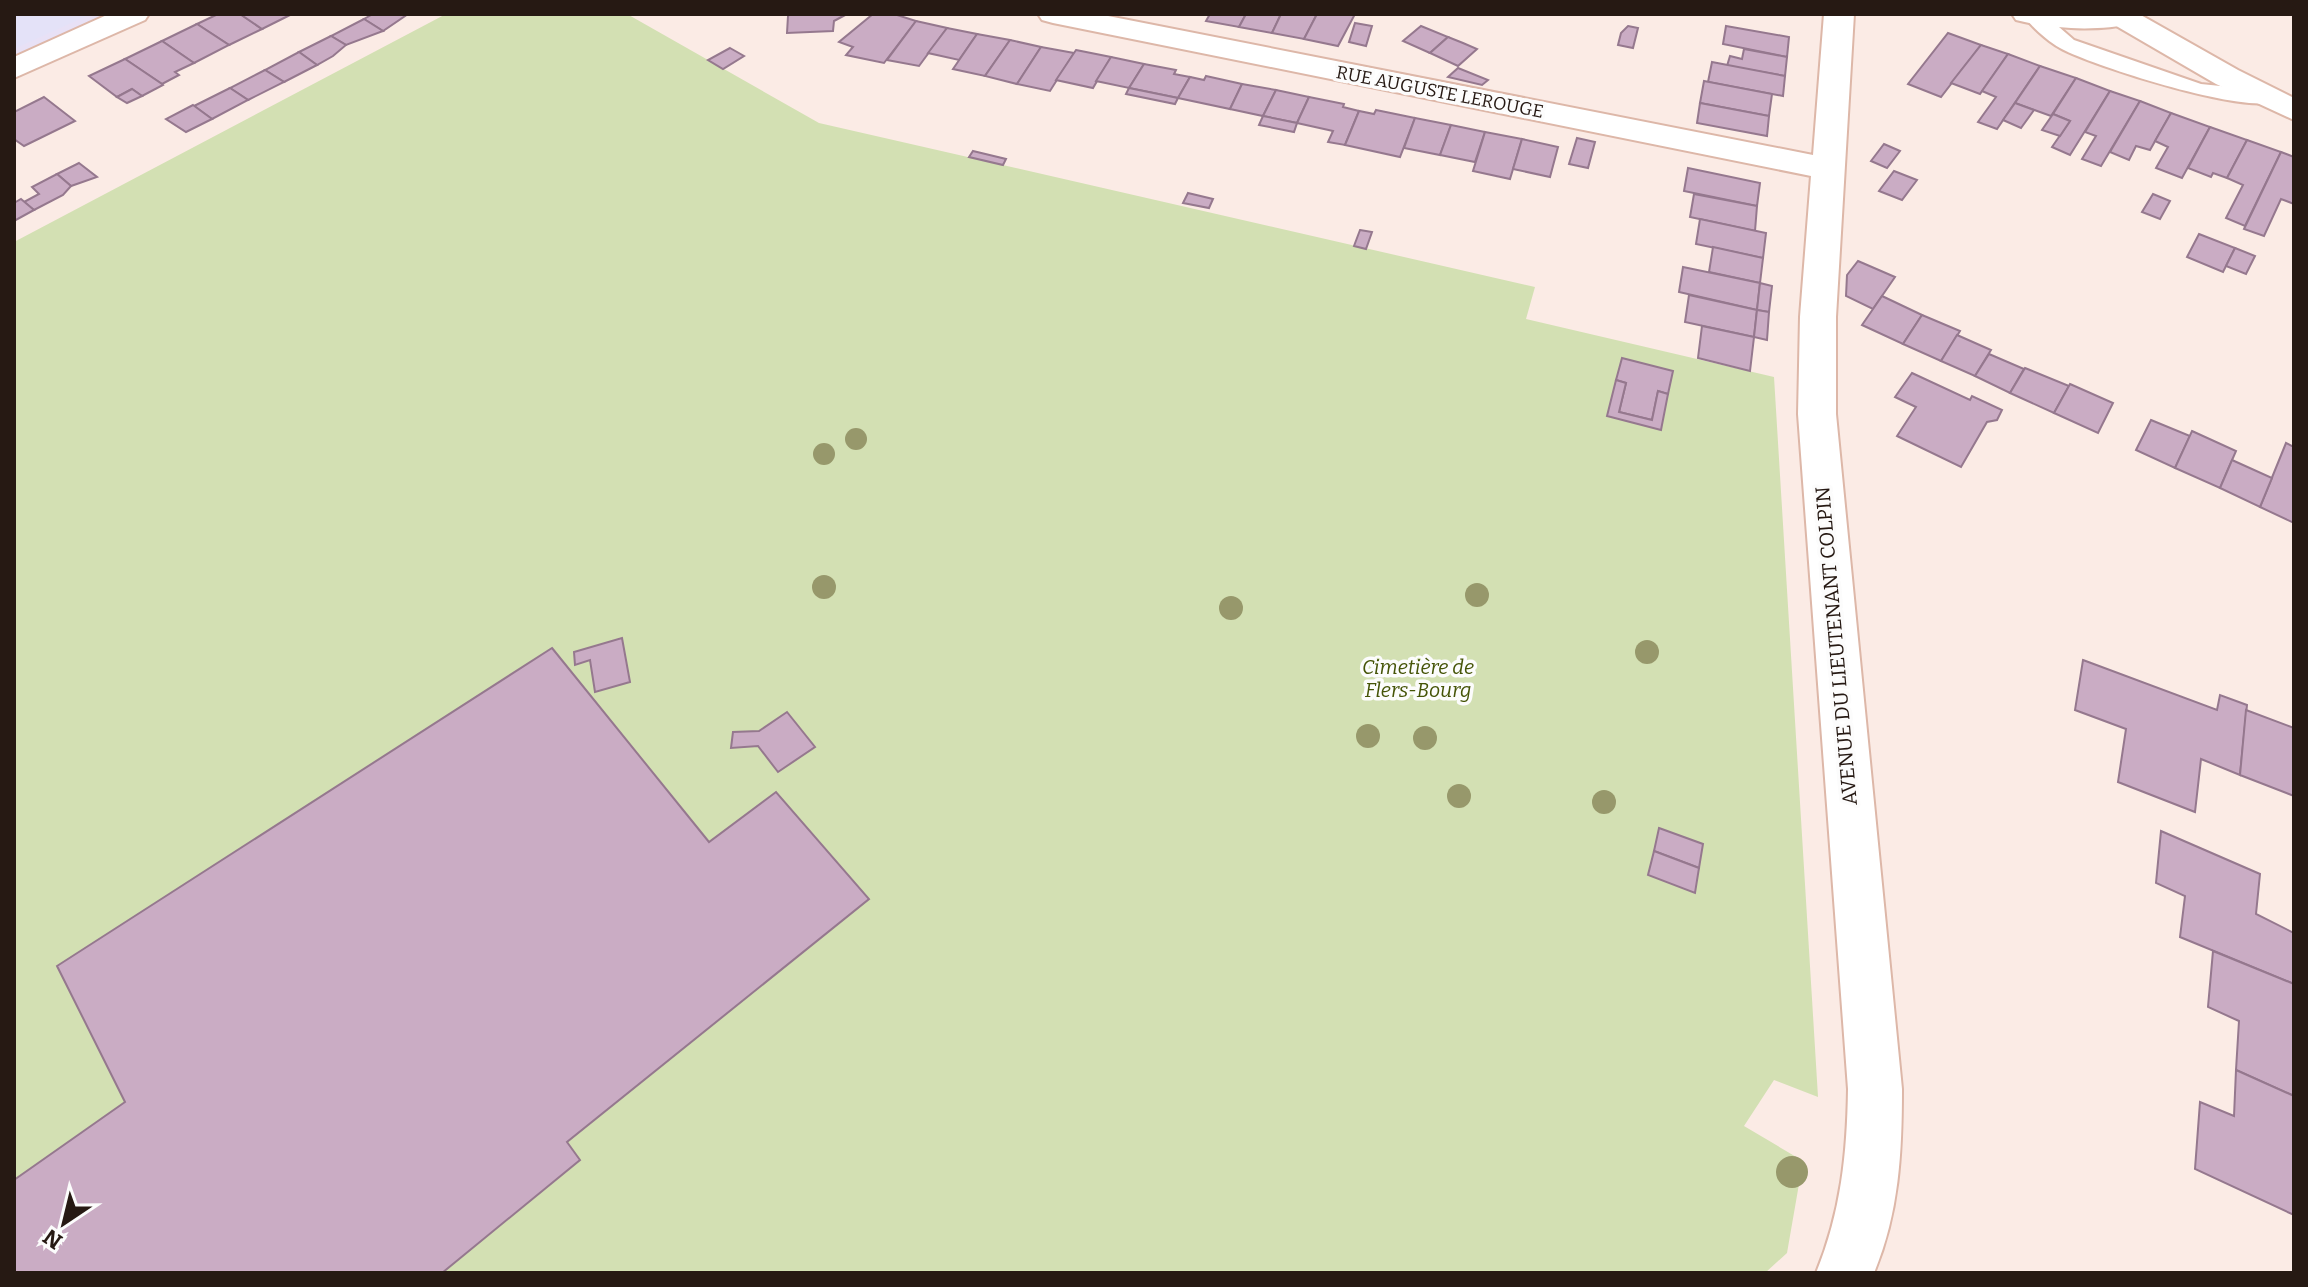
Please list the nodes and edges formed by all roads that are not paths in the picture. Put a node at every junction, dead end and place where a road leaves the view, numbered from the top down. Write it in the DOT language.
graph roads {
  1 [pos="134,14"];
  2 [pos="1053,14"];
  3 [pos="1839,14"];
  4 [pos="2165,14"];
  5 [pos="2030,15"];
  6 [pos="2124,15"];
  7 [pos="14,69"];
  8 [pos="2286,96"];
  9 [pos="1828,169"];
  10 [pos="1845,1273"];
  1 -- 7 [label="street"];
  2 -- 9 [label="street, RUE AUGUSTE LEROUGE"];
  3 -- 9 [label="street, AVENUE DU LIEUTENANT COLPIN"];
  4 -- 8 [label="street"];
  5 -- 6 [label="street"];
  5 -- 8 [label="lane"];
  6 -- 8 [label="street"];
  9 -- 10 [label="street, AVENUE DU LIEUTENANT COLPIN"];
}
